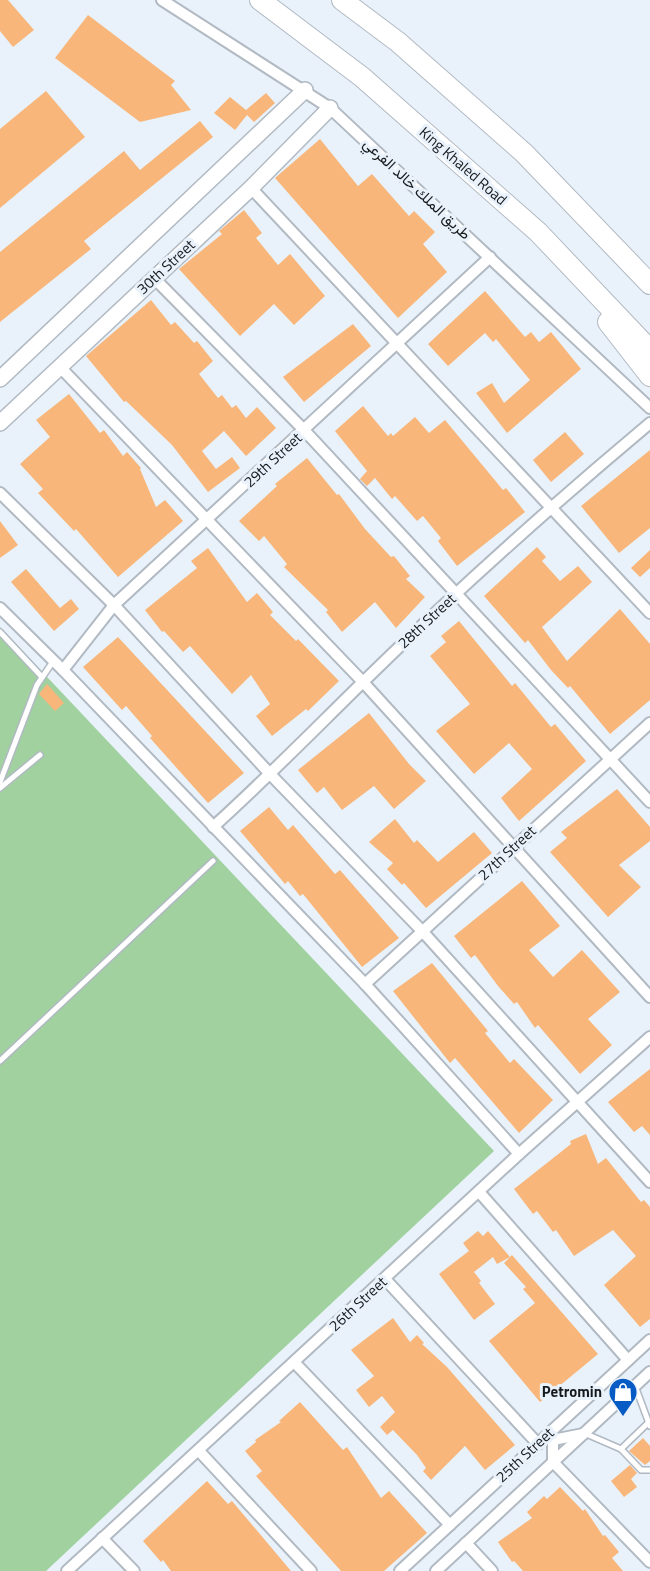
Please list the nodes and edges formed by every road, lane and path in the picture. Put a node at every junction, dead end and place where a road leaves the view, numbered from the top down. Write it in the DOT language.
graph roads {
  1 [pos="162,0"];
  2 [pos="260,0"];
  3 [pos="342,0"];
  4 [pos="305,90"];
  5 [pos="330,108"];
  6 [pos="251,188"];
  7 [pos="538,232"];
  8 [pos="490,257"];
  9 [pos="154,278"];
  10 [pos="650,284"];
  11 [pos="397,343"];
  12 [pos="650,350"];
  13 [pos="60,367"];
  14 [pos="650,376"];
  15 [pos="0,379"];
  16 [pos="650,408"];
  17 [pos="0,423"];
  18 [pos="650,423"];
  19 [pos="304,430"];
  20 [pos="0,493"];
  21 [pos="550,506"];
  22 [pos="208,520"];
  23 [pos="456,594"];
  24 [pos="114,605"];
  25 [pos="0,608"];
  26 [pos="650,613"];
  27 [pos="0,632"];
  28 [pos="54,660"];
  29 [pos="63,670"];
  30 [pos="42,677"];
  31 [pos="363,682"];
  32 [pos="650,723"];
  33 [pos="40,755"];
  34 [pos="610,759"];
  35 [pos="271,775"];
  36 [pos="0,782"];
  37 [pos="0,788"];
  38 [pos="650,802"];
  39 [pos="213,827"];
  40 [pos="513,846"];
  41 [pos="213,861"];
  42 [pos="423,932"];
  43 [pos="365,984"];
  44 [pos="650,997"];
  45 [pos="650,1037"];
  46 [pos="0,1061"];
  47 [pos="577,1103"];
  48 [pos="519,1154"];
  49 [pos="650,1182"];
  50 [pos="480,1193"];
  51 [pos="385,1279"];
  52 [pos="650,1340"];
  53 [pos="628,1360"];
  54 [pos="294,1362"];
  55 [pos="648,1378"];
  56 [pos="635,1386"];
  57 [pos="649,1425"];
  58 [pos="584,1433"];
  59 [pos="537,1444"];
  60 [pos="621,1449"];
  61 [pos="199,1451"];
  62 [pos="553,1462"];
  63 [pos="650,1470"];
  64 [pos="450,1525"];
  65 [pos="102,1538"];
  66 [pos="466,1543"];
  67 [pos="650,1562"];
  68 [pos="67,1571"];
  69 [pos="134,1571"];
  70 [pos="311,1571"];
  71 [pos="400,1571"];
  72 [pos="436,1571"];
  73 [pos="492,1571"];
  1 -- 4 [label="street, طريق الملك خالد الفرعي"];
  2 -- 7 [label="highway, King Khaled Road"];
  3 -- 10 [label="highway"];
  4 -- 5 [label="street, طريق الملك خالد الفرعي"];
  4 -- 15 [label="street"];
  5 -- 6 [label="street, 30th Street"];
  5 -- 8 [label="street, طريق الملك خالد الفرعي"];
  6 -- 9 [label="street, 30th Street"];
  6 -- 11 [label="street"];
  7 -- 12 [label="highway, King Khaled Road"];
  7 -- 14 [label="highway"];
  8 -- 11 [label="street, 29th Street"];
  8 -- 16 [label="street, طريق الملك خالد الفرعي"];
  9 -- 13 [label="street, 30th Street"];
  9 -- 19 [label="street"];
  11 -- 19 [label="street, 29th Street"];
  11 -- 21 [label="street"];
  13 -- 17 [label="street, 30th Street"];
  13 -- 22 [label="street"];
  18 -- 21 [label="street, 28th Street"];
  19 -- 22 [label="street, 29th Street"];
  19 -- 23 [label="street"];
  20 -- 24 [label="street"];
  21 -- 23 [label="street, 28th Street"];
  21 -- 26 [label="street"];
  22 -- 24 [label="street, 29th Street"];
  22 -- 31 [label="street"];
  23 -- 31 [label="street, 28th Street"];
  23 -- 34 [label="street"];
  24 -- 29 [label="street, 29th Street"];
  24 -- 35 [label="street"];
  25 -- 28 [label="street"];
  27 -- 30 [label="lane"];
  28 -- 29 [label="street"];
  28 -- 30 [label="lane"];
  29 -- 39 [label="street"];
  30 -- 36 [label="lane"];
  31 -- 35 [label="street, 28th Street"];
  31 -- 40 [label="street"];
  32 -- 34 [label="street, 27th Street"];
  33 -- 37 [label="lane"];
  34 -- 38 [label="street"];
  34 -- 40 [label="street, 27th Street"];
  35 -- 39 [label="street, 28th Street"];
  35 -- 42 [label="street"];
  39 -- 43 [label="street"];
  40 -- 42 [label="street, 27th Street"];
  40 -- 44 [label="street"];
  41 -- 46 [label="lane"];
  42 -- 43 [label="street, 27th Street"];
  42 -- 47 [label="street"];
  43 -- 48 [label="street"];
  45 -- 47 [label="street, 26th Street"];
  47 -- 48 [label="street, 26th Street"];
  47 -- 49 [label="street"];
  48 -- 50 [label="street, 26th Street"];
  50 -- 51 [label="street, 26th Street"];
  50 -- 53 [label="street"];
  51 -- 54 [label="street, 26th Street"];
  51 -- 59 [label="street"];
  52 -- 53 [label="street, 25th Street"];
  53 -- 59 [label="street, 25th Street"];
  54 -- 61 [label="street, 26th Street"];
  54 -- 64 [label="street"];
  55 -- 56 [label="street, 25th Street"];
  56 -- 57 [label="lane"];
  56 -- 58 [label="street, 25th Street"];
  57 -- 60 [label="lane"];
  58 -- 60 [label="lane"];
  58 -- 62 [label="street, 25th Street"];
  58 -- 62 [label="street"];
  59 -- 64 [label="street, 25th Street"];
  60 -- 63 [label="lane"];
  61 -- 65 [label="street, 26th Street"];
  61 -- 70 [label="street"];
  62 -- 66 [label="street, 25th Street"];
  62 -- 67 [label="street"];
  64 -- 71 [label="street, 25th Street"];
  65 -- 68 [label="street, 26th Street"];
  65 -- 69 [label="street"];
  66 -- 72 [label="street, 25th Street"];
  66 -- 73 [label="street"];
}
